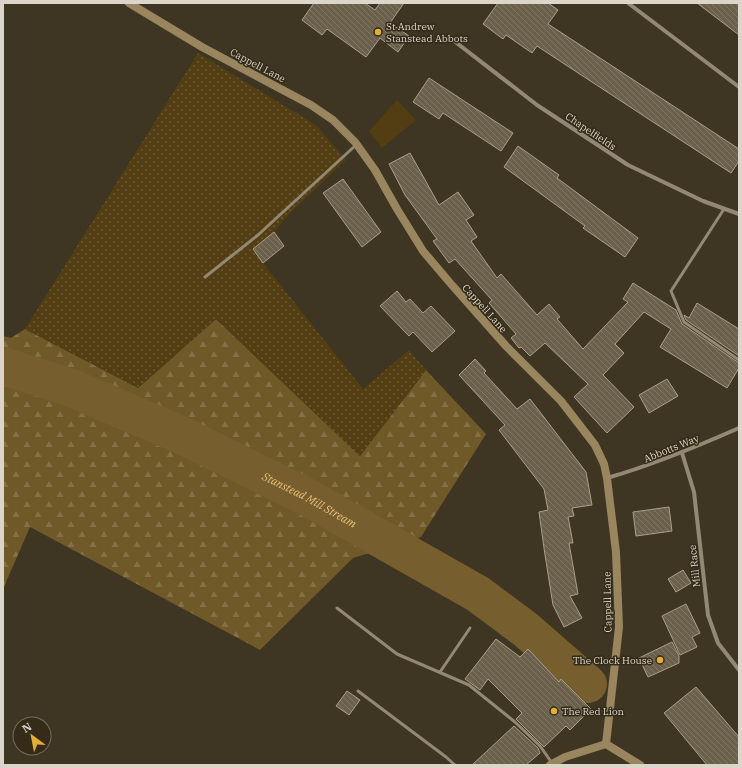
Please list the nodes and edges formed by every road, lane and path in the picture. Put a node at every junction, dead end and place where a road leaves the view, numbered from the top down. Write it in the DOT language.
graph roads {
  1 [pos="129,3"];
  2 [pos="628,3"];
  3 [pos="449,37"];
  4 [pos="739,87"];
  5 [pos="356,145"];
  6 [pos="724,208"];
  7 [pos="739,214"];
  8 [pos="205,277"];
  9 [pos="739,360"];
  10 [pos="739,428"];
  11 [pos="682,453"];
  12 [pos="607,478"];
  13 [pos="337,608"];
  14 [pos="470,628"];
  15 [pos="739,670"];
  16 [pos="440,672"];
  17 [pos="358,691"];
  18 [pos="606,744"];
  19 [pos="551,764"];
  20 [pos="455,765"];
  21 [pos="640,765"];
  1 -- 5 [label="street, Cappell Lane"];
  2 -- 4 [label="street"];
  3 -- 6 [label="street, Chapelfields"];
  5 -- 8 [label="lane"];
  5 -- 12 [label="street, Cappell Lane"];
  6 -- 7 [label="street, Chapelfields"];
  6 -- 9 [label="lane"];
  10 -- 11 [label="street, Abbotts Way"];
  11 -- 12 [label="street, Abbotts Way"];
  11 -- 15 [label="street, Mill Race"];
  12 -- 18 [label="street, Cappell Lane"];
  13 -- 16 [label="lane"];
  14 -- 16 [label="lane"];
  16 -- 19 [label="lane"];
  17 -- 20 [label="lane"];
  18 -- 19 [label="street"];
  18 -- 21 [label="street"];
}
